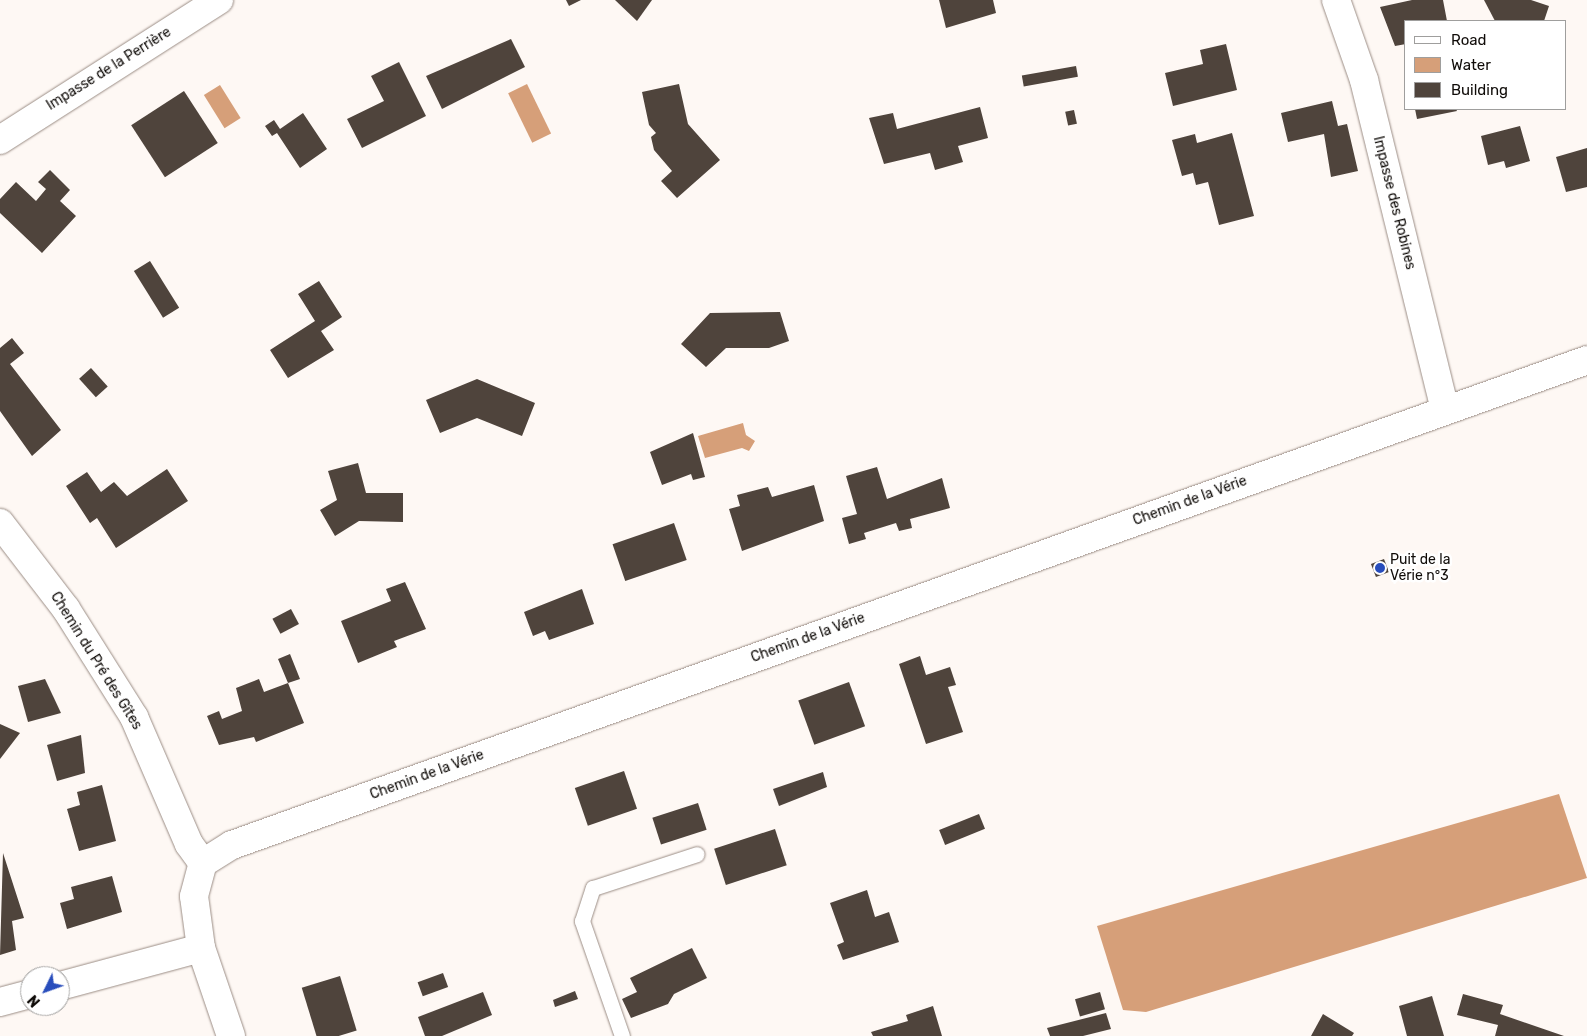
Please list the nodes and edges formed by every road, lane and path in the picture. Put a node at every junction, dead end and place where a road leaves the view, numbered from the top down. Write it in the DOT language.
graph roads {
  1 [pos="220,0"];
  2 [pos="1336,0"];
  3 [pos="0,140"];
  4 [pos="1587,360"];
  5 [pos="1445,409"];
  6 [pos="0,523"];
  7 [pos="697,854"];
  8 [pos="203,863"];
  9 [pos="201,948"];
  10 [pos="70,983"];
  11 [pos="20,997"];
  12 [pos="0,1002"];
  13 [pos="231,1036"];
  14 [pos="622,1036"];
  1 -- 3 [label="street, Impasse de la Perrière"];
  2 -- 5 [label="street, Impasse des Robines"];
  4 -- 5 [label="street, Chemin de la Vérie"];
  5 -- 8 [label="street, Chemin de la Vérie"];
  6 -- 8 [label="street, Chemin du Pré des Gîtes"];
  7 -- 14 [label="lane"];
  8 -- 9 [label="street"];
  9 -- 10 [label="street"];
  9 -- 13 [label="street"];
  11 -- 12 [label="street"];
}
